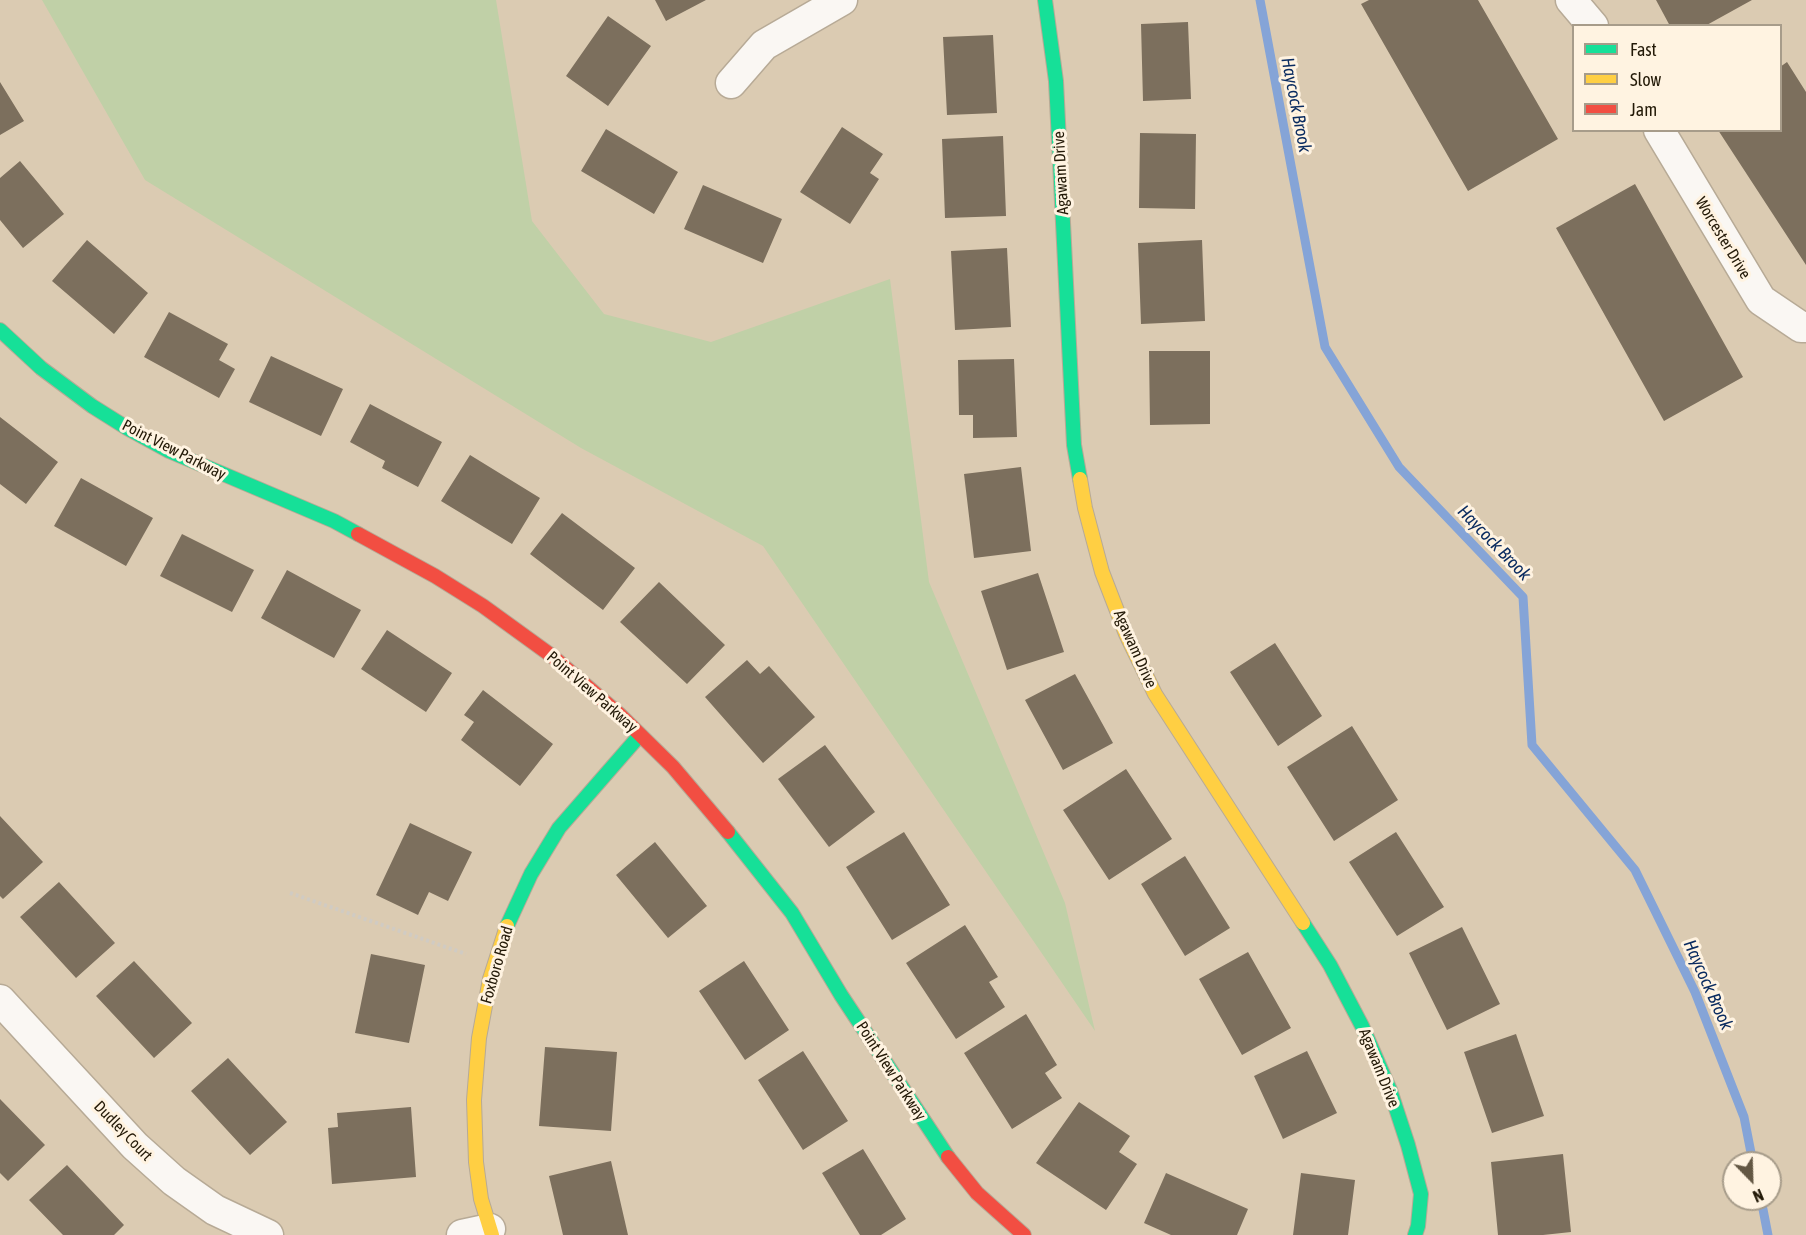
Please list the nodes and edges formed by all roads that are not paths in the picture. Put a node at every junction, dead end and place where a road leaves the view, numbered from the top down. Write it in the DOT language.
graph roads {
  1 [pos="842,0"];
  2 [pos="1045,0"];
  3 [pos="1571,0"];
  4 [pos="1591,24"];
  5 [pos="731,83"];
  6 [pos="1660,132"];
  7 [pos="1806,327"];
  8 [pos="0,330"];
  9 [pos="640,735"];
  10 [pos="0,1000"];
  11 [pos="481,1233"];
  12 [pos="268,1235"];
  13 [pos="1024,1235"];
  14 [pos="1415,1235"];
  1 -- 5 [label="street"];
  2 -- 14 [label="street, Agawam Drive"];
  3 -- 4 [label="street"];
  6 -- 7 [label="street, Worcester Drive"];
  8 -- 9 [label="street, Point View Parkway"];
  9 -- 11 [label="street, Foxboro Road"];
  9 -- 13 [label="street, Point View Parkway"];
  10 -- 12 [label="street, Dudley Court"];
}
